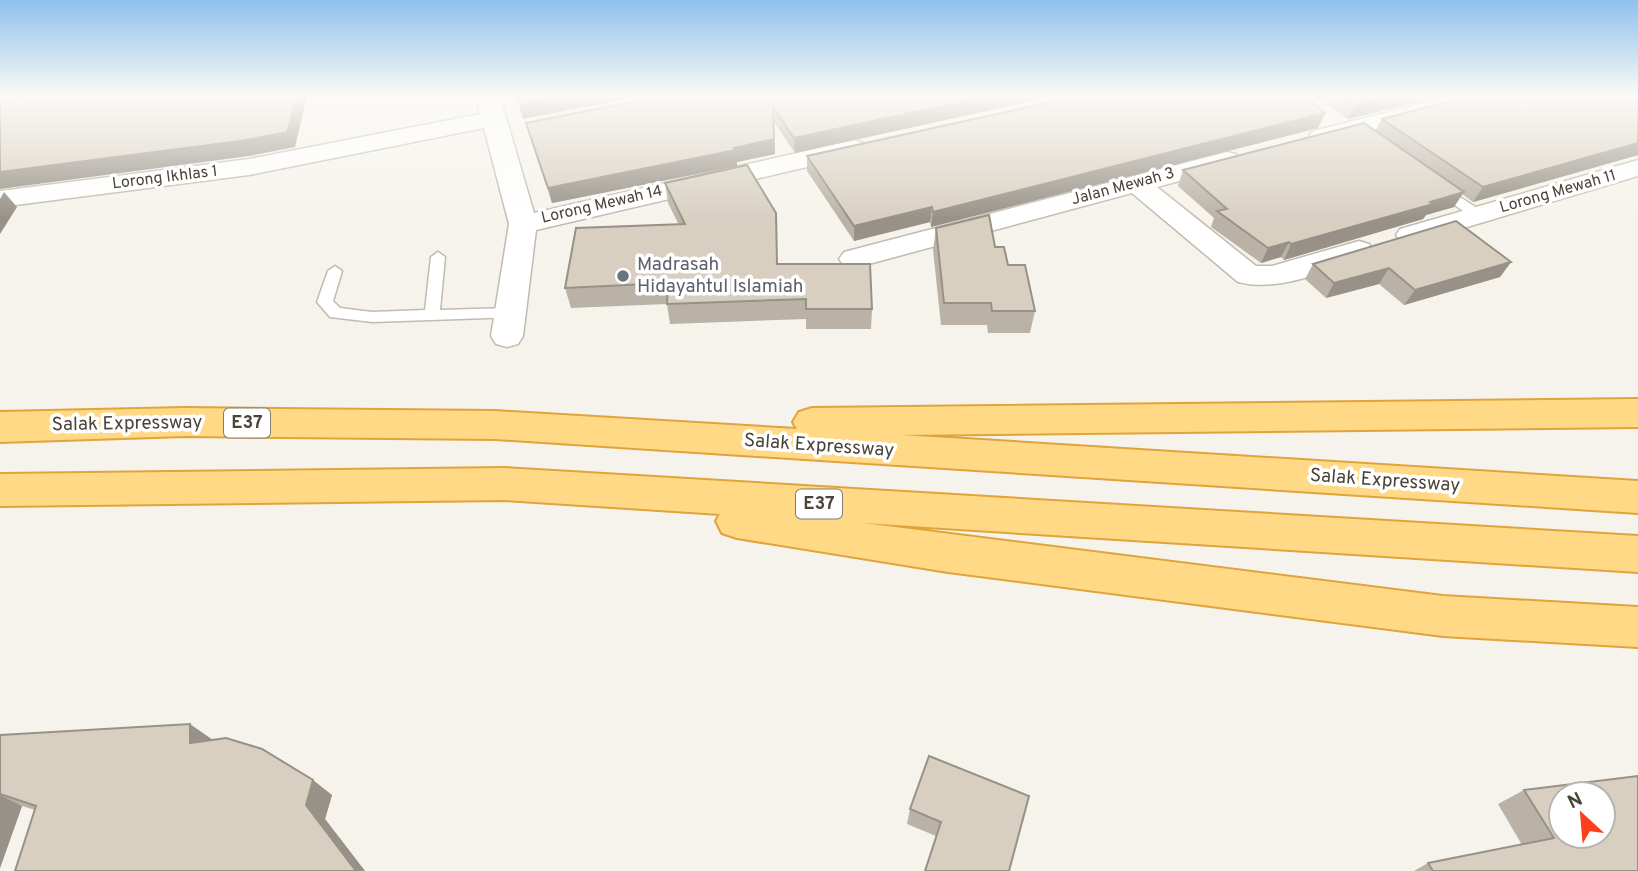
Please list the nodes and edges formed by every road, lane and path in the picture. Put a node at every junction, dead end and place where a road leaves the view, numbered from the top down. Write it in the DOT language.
graph roads {
  1 [pos="403,138"];
  2 [pos="505,138"];
  3 [pos="1325,138"];
  4 [pos="878,143"];
  5 [pos="1292,144"];
  6 [pos="1253,154"];
  7 [pos="1638,168"];
  8 [pos="1136,183"];
  9 [pos="1433,183"];
  10 [pos="0,199"];
  11 [pos="1478,215"];
  12 [pos="523,224"];
  13 [pos="438,257"];
  14 [pos="854,258"];
  15 [pos="335,271"];
  16 [pos="432,316"];
  17 [pos="508,325"];
  18 [pos="1638,413"];
  19 [pos="495,425"];
  20 [pos="0,427"];
  21 [pos="504,484"];
  22 [pos="0,490"];
  23 [pos="1638,497"];
  24 [pos="1638,554"];
  25 [pos="1638,627"];
  1 -- 10 [label="street, Lorong Ikhlas 1"];
  2 -- 12 [label="street, Lorong Mewah 14"];
  3 -- 5 [label="street"];
  4 -- 12 [label="street, Lorong Mewah 14"];
  6 -- 8 [label="street, Jalan Mewah 3"];
  7 -- 11 [label="street, Lorong Mewah 11"];
  8 -- 11 [label="street, Lorong Mewah 11"];
  8 -- 14 [label="street, Jalan Mewah 3"];
  9 -- 11 [label="lane"];
  12 -- 17 [label="street, Lorong Mewah 14"];
  13 -- 16 [label="lane"];
  15 -- 16 [label="lane"];
  16 -- 17 [label="lane"];
  18 -- 19 [label="highway"];
  19 -- 20 [label="highway, Salak Expressway / E37"];
  19 -- 23 [label="highway, Salak Expressway / E37"];
  21 -- 22 [label="highway, E37"];
  21 -- 24 [label="highway, E37"];
  21 -- 25 [label="highway"];
}
